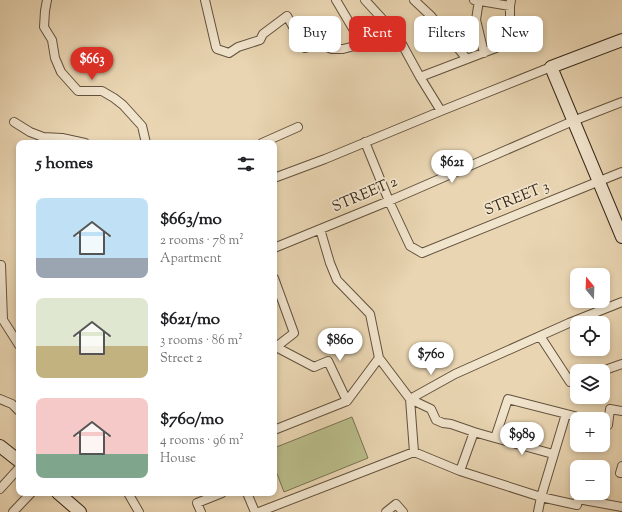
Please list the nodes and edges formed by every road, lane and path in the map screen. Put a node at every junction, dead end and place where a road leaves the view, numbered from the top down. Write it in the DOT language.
graph roads {
  1 [pos="47,0"];
  2 [pos="205,0"];
  3 [pos="336,0"];
  4 [pos="365,0"];
  5 [pos="414,0"];
  6 [pos="477,0"];
  7 [pos="510,3"];
  8 [pos="380,16"];
  9 [pos="510,16"];
  10 [pos="349,22"];
  11 [pos="622,40"];
  12 [pos="349,47"];
  13 [pos="406,51"];
  14 [pos="487,52"];
  15 [pos="484,53"];
  16 [pos="467,59"];
  17 [pos="551,67"];
  18 [pos="420,77"];
  19 [pos="622,102"];
  20 [pos="441,111"];
  21 [pos="573,121"];
  22 [pos="14,122"];
  23 [pos="298,127"];
  24 [pos="71,140"];
  25 [pos="145,140"];
  26 [pos="269,140"];
  27 [pos="365,142"];
  28 [pos="622,172"];
  29 [pos="277,177"];
  30 [pos="599,181"];
  31 [pos="389,201"];
  32 [pos="320,229"];
  33 [pos="622,237"];
  34 [pos="277,247"];
  35 [pos="1,265"];
  36 [pos="277,286"];
  37 [pos="622,302"];
  38 [pos="540,336"];
  39 [pos="16,340"];
  40 [pos="277,346"];
  41 [pos="277,349"];
  42 [pos="378,358"];
  43 [pos="622,364"];
  44 [pos="610,368"];
  45 [pos="570,382"];
  46 [pos="0,399"];
  47 [pos="410,400"];
  48 [pos="347,402"];
  49 [pos="16,408"];
  50 [pos="622,411"];
  51 [pos="610,412"];
  52 [pos="566,414"];
  53 [pos="570,415"];
  54 [pos="277,429"];
  55 [pos="474,432"];
  56 [pos="495,438"];
  57 [pos="2,452"];
  58 [pos="414,452"];
  59 [pos="553,454"];
  60 [pos="16,459"];
  61 [pos="622,466"];
  62 [pos="16,471"];
  63 [pos="460,471"];
  64 [pos="622,473"];
  65 [pos="0,488"];
  66 [pos="28,496"];
  67 [pos="61,496"];
  68 [pos="130,496"];
  69 [pos="214,496"];
  70 [pos="248,496"];
  71 [pos="540,497"];
  72 [pos="622,507"];
  73 [pos="13,512"];
  74 [pos="80,512"];
  75 [pos="139,512"];
  76 [pos="201,512"];
  77 [pos="255,512"];
  78 [pos="259,512"];
  79 [pos="386,512"];
  80 [pos="403,512"];
  81 [pos="538,512"];
  1 -- 25 [label="street"];
  2 -- 12 [label="street"];
  3 -- 10 [label="street"];
  4 -- 8 [label="street"];
  5 -- 16 [label="street"];
  6 -- 7 [label="street"];
  6 -- 15 [label="street"];
  7 -- 9 [label="street"];
  11 -- 17 [label="street"];
  13 -- 18 [label="street"];
  14 -- 15 [label="street"];
  15 -- 16 [label="street"];
  16 -- 18 [label="street"];
  17 -- 20 [label="street"];
  17 -- 21 [label="street"];
  18 -- 20 [label="street"];
  19 -- 21 [label="street, STREET 2"];
  20 -- 27 [label="street"];
  21 -- 30 [label="street"];
  21 -- 31 [label="street, STREET 2"];
  22 -- 24 [label="street"];
  23 -- 26 [label="street"];
  27 -- 29 [label="street"];
  27 -- 31 [label="street"];
  28 -- 30 [label="street, STREET 3"];
  30 -- 31 [label="street, STREET 3"];
  30 -- 33 [label="street"];
  31 -- 32 [label="street, STREET 2"];
  32 -- 34 [label="street, STREET 2"];
  32 -- 42 [label="street"];
  35 -- 39 [label="street"];
  36 -- 40 [label="street"];
  37 -- 38 [label="street"];
  38 -- 45 [label="street"];
  38 -- 47 [label="street"];
  41 -- 48 [label="street"];
  42 -- 47 [label="street"];
  42 -- 48 [label="street"];
  43 -- 44 [label="street"];
  46 -- 49 [label="street"];
  47 -- 55 [label="street"];
  47 -- 58 [label="street"];
  48 -- 54 [label="street"];
  50 -- 51 [label="street"];
  52 -- 53 [label="street"];
  52 -- 56 [label="street"];
  52 -- 59 [label="street"];
  55 -- 56 [label="street"];
  55 -- 63 [label="street"];
  56 -- 59 [label="street"];
  57 -- 60 [label="street"];
  58 -- 63 [label="street"];
  58 -- 78 [label="street"];
  59 -- 71 [label="street"];
  61 -- 64 [label="street"];
  62 -- 65 [label="street"];
  63 -- 71 [label="street"];
  66 -- 73 [label="street"];
  67 -- 74 [label="street"];
  68 -- 75 [label="street"];
  69 -- 76 [label="street"];
  70 -- 77 [label="street"];
  71 -- 72 [label="street"];
  71 -- 81 [label="street"];
  79 -- 80 [label="street"];
}
